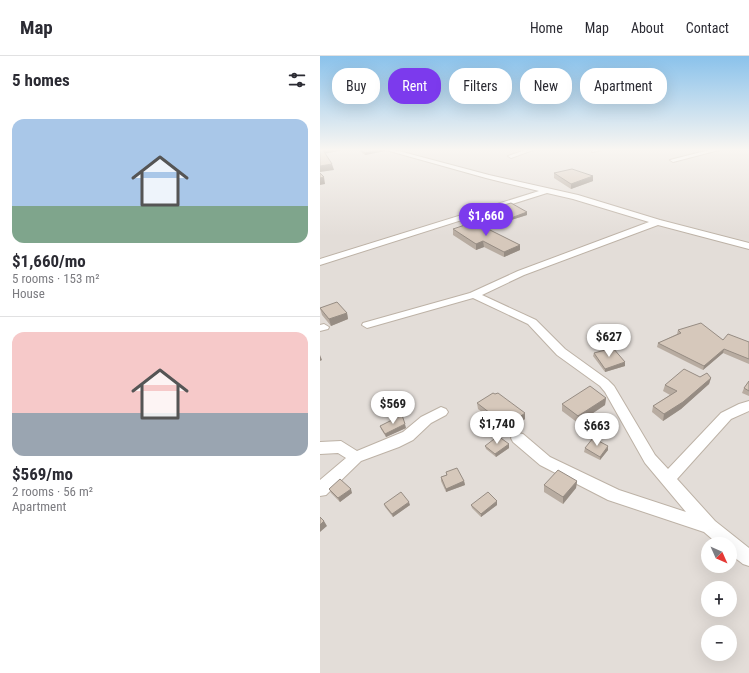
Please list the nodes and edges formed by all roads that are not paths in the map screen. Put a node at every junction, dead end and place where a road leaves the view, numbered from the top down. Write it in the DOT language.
graph roads {
  1 [pos="496,179"];
  2 [pos="547,191"];
  3 [pos="657,222"];
  4 [pos="749,246"];
  5 [pos="320,262"];
  6 [pos="474,294"];
  7 [pos="367,325"];
  8 [pos="749,406"];
  9 [pos="441,412"];
  10 [pos="518,438"];
  11 [pos="320,448"];
  12 [pos="356,457"];
  13 [pos="667,480"];
  14 [pos="320,490"];
  15 [pos="709,526"];
  16 [pos="722,537"];
  17 [pos="737,549"];
  18 [pos="749,558"];
  1 -- 2 [label="street"];
  2 -- 3 [label="street"];
  2 -- 5 [label="street"];
  3 -- 4 [label="street"];
  3 -- 6 [label="street"];
  6 -- 7 [label="street"];
  6 -- 13 [label="street"];
  8 -- 13 [label="street"];
  9 -- 12 [label="street"];
  10 -- 15 [label="street"];
  11 -- 12 [label="street"];
  12 -- 14 [label="street"];
  13 -- 15 [label="street"];
  15 -- 16 [label="street"];
  17 -- 18 [label="street"];
}
